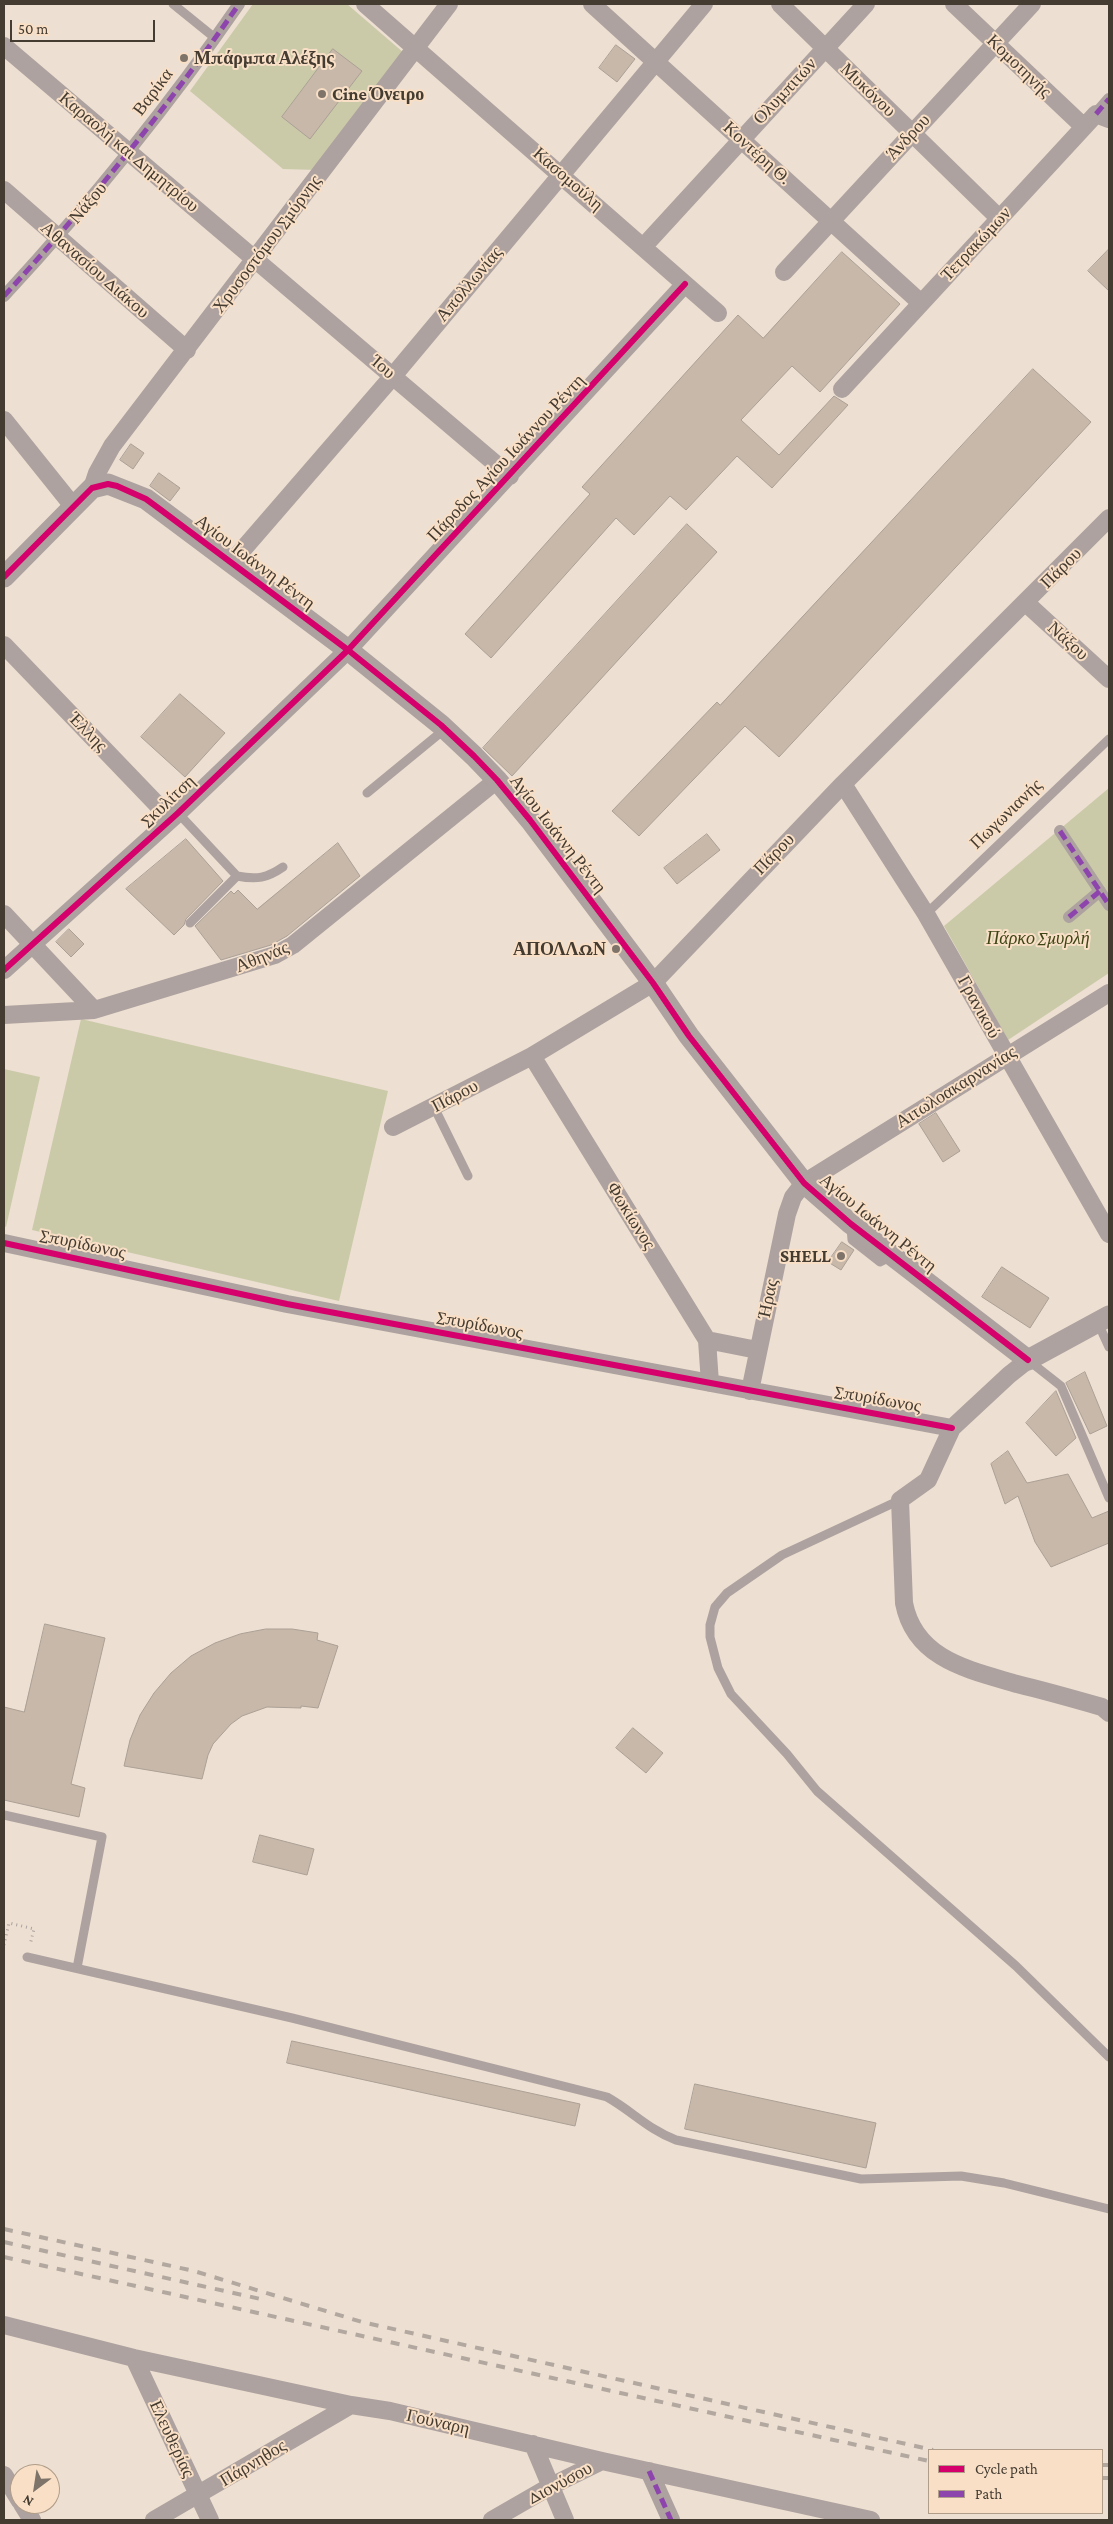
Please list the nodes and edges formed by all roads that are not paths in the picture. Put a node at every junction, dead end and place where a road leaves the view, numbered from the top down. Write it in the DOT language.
graph roads {
  1 [pos="173,4"];
  2 [pos="239,4"];
  3 [pos="365,4"];
  4 [pos="449,4"];
  5 [pos="592,4"];
  6 [pos="704,4"];
  7 [pos="780,4"];
  8 [pos="866,4"];
  9 [pos="954,4"];
  10 [pos="1032,4"];
  11 [pos="215,38"];
  12 [pos="995,43"];
  13 [pos="4,46"];
  14 [pos="416,47"];
  15 [pos="825,48"];
  16 [pos="655,61"];
  17 [pos="1109,99"];
  18 [pos="1103,116"];
  19 [pos="1084,127"];
  20 [pos="912,132"];
  21 [pos="741,139"];
  22 [pos="130,153"];
  23 [pos="561,173"];
  24 [pos="4,190"];
  25 [pos="999,218"];
  26 [pos="830,221"];
  27 [pos="58,238"];
  28 [pos="644,246"];
  29 [pos="255,259"];
  30 [pos="784,272"];
  31 [pos="685,284"];
  32 [pos="4,296"];
  33 [pos="921,303"];
  34 [pos="718,313"];
  35 [pos="187,350"];
  36 [pos="393,376"];
  37 [pos="842,389"];
  38 [pos="4,420"];
  39 [pos="510,476"];
  40 [pos="92,488"];
  41 [pos="73,506"];
  42 [pos="1109,518"];
  43 [pos="232,562"];
  44 [pos="4,577"];
  45 [pos="1026,602"];
  46 [pos="4,645"];
  47 [pos="348,650"];
  48 [pos="1109,679"];
  49 [pos="445,729"];
  50 [pos="1109,739"];
  51 [pos="497,780"];
  52 [pos="843,784"];
  53 [pos="367,793"];
  54 [pos="175,816"];
  55 [pos="1060,831"];
  56 [pos="283,867"];
  57 [pos="238,876"];
  58 [pos="1100,892"];
  59 [pos="1109,905"];
  60 [pos="4,914"];
  61 [pos="926,914"];
  62 [pos="1069,917"];
  63 [pos="190,923"];
  64 [pos="30,944"];
  65 [pos="4,970"];
  66 [pos="653,982"];
  67 [pos="1109,993"];
  68 [pos="94,1010"];
  69 [pos="4,1015"];
  70 [pos="532,1056"];
  71 [pos="1006,1056"];
  72 [pos="434,1107"];
  73 [pos="393,1127"];
  74 [pos="468,1176"];
  75 [pos="804,1183"];
  76 [pos="1109,1234"];
  77 [pos="4,1243"];
  78 [pos="1103,1319"];
  79 [pos="707,1340"];
  80 [pos="1109,1347"];
  81 [pos="757,1350"];
  82 [pos="1028,1360"];
  83 [pos="710,1383"];
  84 [pos="750,1391"];
  85 [pos="952,1428"];
  86 [pos="1109,1498"];
  87 [pos="900,1500"];
  88 [pos="1109,1712"];
  89 [pos="4,1814"];
  90 [pos="27,1957"];
  91 [pos="77,1968"];
  92 [pos="1109,2057"];
  93 [pos="1109,2209"];
  94 [pos="4,2325"];
  95 [pos="134,2358"];
  96 [pos="351,2405"];
  97 [pos="533,2444"];
  98 [pos="602,2461"];
  99 [pos="649,2471"];
  100 [pos="551,2486"];
  101 [pos="199,2495"];
  102 [pos="819,2514"];
  103 [pos="154,2520"];
  104 [pos="210,2520"];
  105 [pos="492,2520"];
  106 [pos="565,2520"];
  107 [pos="671,2520"];
  108 [pos="872,2520"];
  1 -- 11 [label="lane"];
  2 -- 11 [label="street, Βαρίκα"];
  3 -- 14 [label="street, Κασομούλη"];
  4 -- 14 [label="street, Χρυσοστόμου Σμύρνης"];
  5 -- 16 [label="street, Κοντέρη Θ."];
  6 -- 16 [label="street, Απολλωνίας"];
  7 -- 15 [label="street, Μυκόνου"];
  8 -- 15 [label="street, Ολυμπιτών"];
  9 -- 12 [label="street, Κομοτηνής"];
  10 -- 12 [label="street, Άνδρου"];
  11 -- 22 [label="street, Βαρίκα"];
  12 -- 19 [label="street, Κομοτηνής"];
  12 -- 20 [label="street, Άνδρου"];
  13 -- 22 [label="street, Καραολή και Δημητρίου"];
  14 -- 23 [label="street, Κασομούλη"];
  14 -- 29 [label="street, Χρυσοστόμου Σμύρνης"];
  15 -- 20 [label="street, Μυκόνου"];
  15 -- 21 [label="street, Ολυμπιτών"];
  16 -- 21 [label="street, Κοντέρη Θ."];
  16 -- 23 [label="street, Απολλωνίας"];
  17 -- 18 [label="street, Τετρακώμων"];
  18 -- 19 [label="street, Τετρακώμων"];
  19 -- 25 [label="street, Τετρακώμων"];
  20 -- 25 [label="street, Μυκόνου"];
  20 -- 26 [label="street, Άνδρου"];
  21 -- 26 [label="street, Κοντέρη Θ."];
  21 -- 28 [label="street, Ολυμπιτών"];
  22 -- 27 [label="street, Νάξου"];
  22 -- 29 [label="street, Καραολή και Δημητρίου"];
  23 -- 28 [label="street, Κασομούλη"];
  23 -- 36 [label="street, Απολλωνίας"];
  24 -- 27 [label="street, Αθανασίου Διάκου"];
  25 -- 33 [label="street, Τετρακώμων"];
  26 -- 30 [label="street, Άνδρου"];
  26 -- 33 [label="street, Κοντέρη Θ."];
  27 -- 32 [label="street, Νάξου"];
  27 -- 35 [label="street, Αθανασίου Διάκου"];
  28 -- 31 [label="street, Κασομούλη"];
  29 -- 35 [label="street, Χρυσοστόμου Σμύρνης"];
  29 -- 36 [label="street, Ίου"];
  31 -- 34 [label="street, Κασομούλη"];
  31 -- 39 [label="street, Πάροδος Αγίου Ιωάννου Ρέντη"];
  33 -- 37 [label="street, Τετρακώμων"];
  35 -- 40 [label="street, Χρυσοστόμου Σμύρνης"];
  36 -- 39 [label="street, Ίου"];
  36 -- 43 [label="street, Απολλωνίας"];
  38 -- 41 [label="street"];
  39 -- 47 [label="street, Πάροδος Αγίου Ιωάννου Ρέντη"];
  40 -- 41 [label="street"];
  40 -- 43 [label="street, Αγίου Ιωάννη Ρέντη"];
  41 -- 44 [label="street"];
  42 -- 45 [label="street, Πάρου"];
  43 -- 47 [label="street, Αγίου Ιωάννη Ρέντη"];
  45 -- 48 [label="street, Νάξου"];
  45 -- 52 [label="street, Πάρου"];
  46 -- 54 [label="street, Έλλης"];
  47 -- 49 [label="street, Αγίου Ιωάννη Ρέντη"];
  47 -- 54 [label="street, Σκυλίτση"];
  49 -- 51 [label="street, Αγίου Ιωάννη Ρέντη"];
  49 -- 53 [label="lane"];
  50 -- 61 [label="lane, Πωγωνιανής"];
  51 -- 66 [label="street, Αγίου Ιωάννη Ρέντη"];
  51 -- 68 [label="street, Αθηνάς"];
  52 -- 61 [label="street, Γρανικού"];
  52 -- 66 [label="street, Πάρου"];
  54 -- 57 [label="lane"];
  54 -- 64 [label="street, Σκυλίτση"];
  55 -- 58 [label="street"];
  56 -- 57 [label="lane"];
  57 -- 63 [label="lane"];
  58 -- 59 [label="street"];
  58 -- 62 [label="street"];
  60 -- 64 [label="street"];
  61 -- 71 [label="street, Γρανικού"];
  64 -- 65 [label="street, Σκυλίτση"];
  64 -- 68 [label="street"];
  66 -- 70 [label="street, Πάρου"];
  66 -- 75 [label="street, Αγίου Ιωάννη Ρέντη"];
  67 -- 71 [label="street, Αιτωλοακαρνανίας"];
  68 -- 69 [label="street, Αθηνάς"];
  70 -- 72 [label="street, Πάρου"];
  70 -- 79 [label="street, Φωκίωνος"];
  71 -- 75 [label="street, Αιτωλοακαρνανίας"];
  71 -- 76 [label="street, Γρανικού"];
  72 -- 73 [label="street, Πάρου"];
  72 -- 74 [label="lane"];
  75 -- 81 [label="street, Ήρας"];
  75 -- 82 [label="street, Αγίου Ιωάννη Ρέντη"];
  77 -- 83 [label="street, Σπυρίδωνος"];
  78 -- 80 [label="lane"];
  78 -- 82 [label="street"];
  79 -- 81 [label="street"];
  79 -- 83 [label="street, Φωκίωνος"];
  81 -- 84 [label="street, Ήρας"];
  82 -- 85 [label="street"];
  82 -- 86 [label="lane"];
  83 -- 84 [label="street, Σπυρίδωνος"];
  84 -- 85 [label="street, Σπυρίδωνος"];
  85 -- 87 [label="street"];
  87 -- 88 [label="street"];
  87 -- 92 [label="lane"];
  89 -- 91 [label="lane"];
  90 -- 91 [label="lane"];
  91 -- 93 [label="lane"];
  94 -- 95 [label="street, Γούναρη"];
  95 -- 96 [label="street, Γούναρη"];
  95 -- 101 [label="street, Ελευθερίας"];
  96 -- 97 [label="street, Γούναρη"];
  96 -- 101 [label="street, Πάρνηθος"];
  97 -- 98 [label="street, Γούναρη"];
  97 -- 100 [label="street"];
  98 -- 99 [label="street, Γούναρη"];
  98 -- 100 [label="street, Διονύσου"];
  99 -- 102 [label="street, Γούναρη"];
  99 -- 107 [label="street"];
  100 -- 105 [label="street, Διονύσου"];
  100 -- 106 [label="street"];
  101 -- 103 [label="street, Πάρνηθος"];
  101 -- 104 [label="street, Ελευθερίας"];
  102 -- 108 [label="street, Γούναρη"];
}
